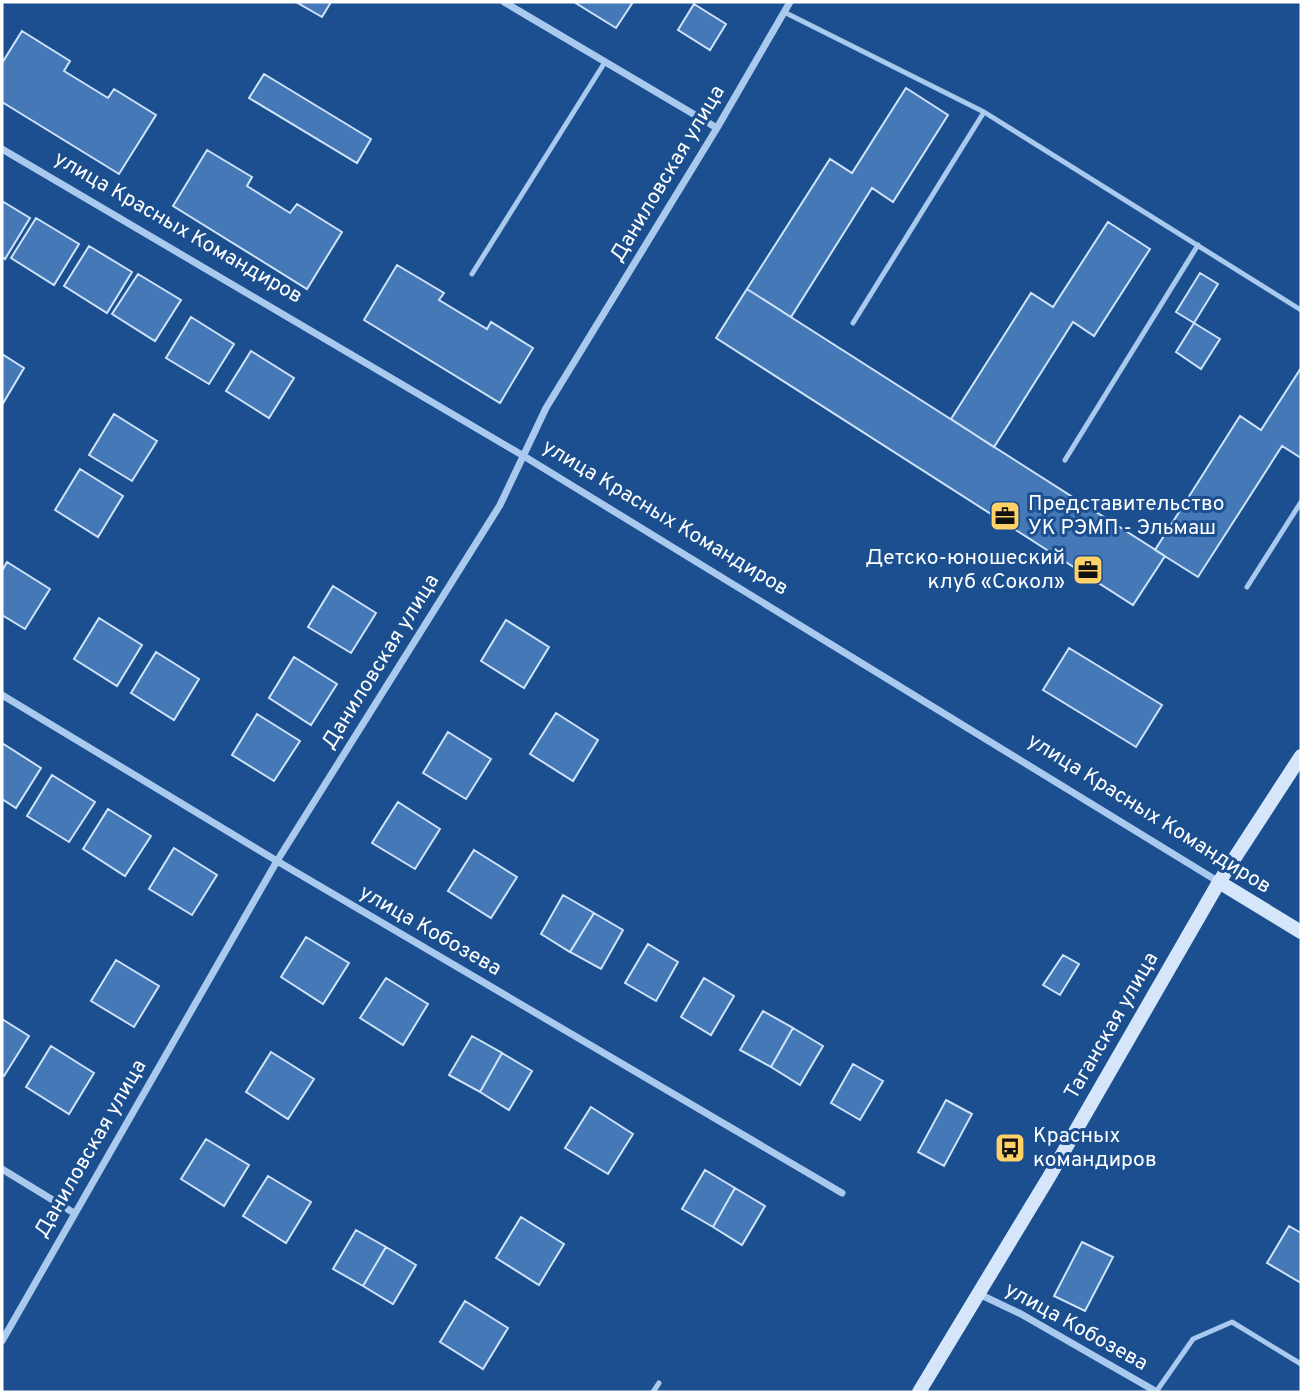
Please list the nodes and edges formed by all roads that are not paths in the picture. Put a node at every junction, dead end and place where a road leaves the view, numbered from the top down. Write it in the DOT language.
graph roads {
  1 [pos="504,2"];
  2 [pos="790,2"];
  3 [pos="784,12"];
  4 [pos="605,62"];
  5 [pos="984,112"];
  6 [pos="717,128"];
  7 [pos="2,149"];
  8 [pos="1198,246"];
  9 [pos="472,274"];
  10 [pos="1301,310"];
  11 [pos="853,323"];
  12 [pos="522,455"];
  13 [pos="1065,460"];
  14 [pos="1301,502"];
  15 [pos="1247,587"];
  16 [pos="2,695"];
  17 [pos="1301,756"];
  18 [pos="277,861"];
  19 [pos="1219,882"];
  20 [pos="1301,932"];
  21 [pos="2,1169"];
  22 [pos="842,1193"];
  23 [pos="74,1213"];
  24 [pos="979,1293"];
  25 [pos="2,1341"];
  26 [pos="1301,1364"];
  27 [pos="659,1383"];
  28 [pos="653,1392"];
  29 [pos="919,1392"];
  30 [pos="1156,1392"];
  1 -- 4 [label="street"];
  2 -- 3 [label="street, Даниловская улица"];
  3 -- 5 [label="lane"];
  3 -- 6 [label="street, Даниловская улица"];
  4 -- 6 [label="street"];
  4 -- 9 [label="lane"];
  5 -- 8 [label="lane"];
  5 -- 11 [label="lane"];
  6 -- 12 [label="street, Даниловская улица"];
  7 -- 12 [label="street, улица Красных Командиров"];
  8 -- 10 [label="lane"];
  8 -- 13 [label="lane"];
  12 -- 18 [label="street, Даниловская улица"];
  12 -- 19 [label="street, улица Красных Командиров"];
  14 -- 15 [label="lane"];
  16 -- 18 [label="street, улица Кобозева"];
  17 -- 19 [label="main road, Таганская улица"];
  18 -- 22 [label="street, улица Кобозева"];
  18 -- 23 [label="street, Даниловская улица"];
  19 -- 20 [label="main road, улица Красных Командиров"];
  19 -- 24 [label="main road, Таганская улица"];
  21 -- 23 [label="street"];
  23 -- 25 [label="street, Даниловская улица"];
  24 -- 29 [label="main road, Таганская улица"];
  24 -- 30 [label="street, улица Кобозева"];
  26 -- 30 [label="lane"];
  27 -- 28 [label="lane"];
}
